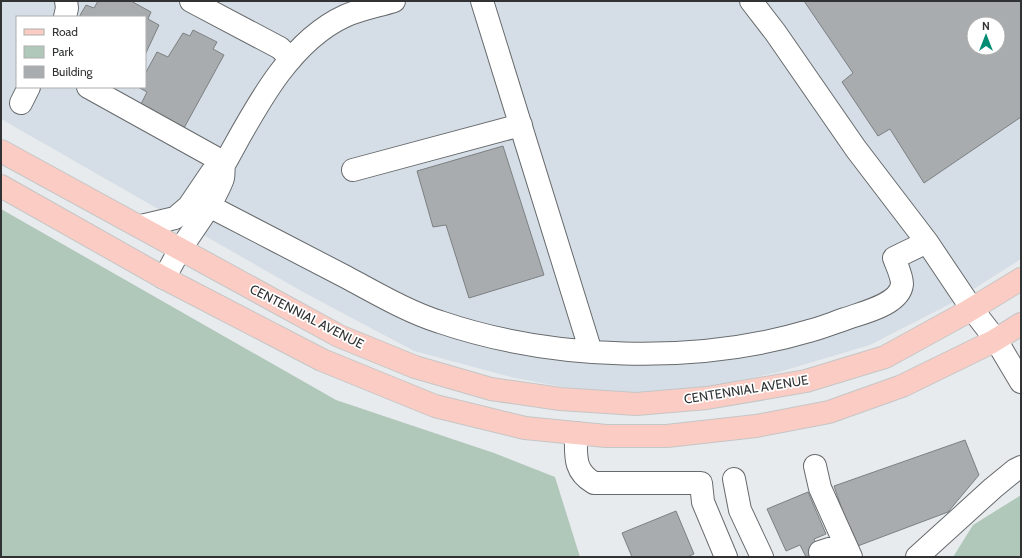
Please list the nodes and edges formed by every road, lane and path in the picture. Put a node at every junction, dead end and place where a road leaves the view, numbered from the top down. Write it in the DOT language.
graph roads {
  1 [pos="66,1"];
  2 [pos="191,1"];
  3 [pos="482,1"];
  4 [pos="751,1"];
  5 [pos="388,2"];
  6 [pos="65,16"];
  7 [pos="291,59"];
  8 [pos="90,88"];
  9 [pos="521,125"];
  10 [pos="1,151"];
  11 [pos="224,165"];
  12 [pos="353,170"];
  13 [pos="1,186"];
  14 [pos="209,206"];
  15 [pos="141,226"];
  16 [pos="927,242"];
  17 [pos="181,249"];
  18 [pos="164,278"];
  19 [pos="1021,279"];
  20 [pos="972,309"];
  21 [pos="1021,324"];
  22 [pos="996,340"];
  23 [pos="591,352"];
  24 [pos="1021,382"];
  25 [pos="576,433"];
  26 [pos="815,466"];
  27 [pos="1021,467"];
  28 [pos="734,479"];
  29 [pos="848,550"];
  30 [pos="820,552"];
  31 [pos="726,557"];
  32 [pos="762,557"];
  33 [pos="917,557"];
  1 -- 6 [label="lane"];
  2 -- 7 [label="lane"];
  3 -- 9 [label="lane"];
  4 -- 16 [label="lane"];
  5 -- 7 [label="lane"];
  7 -- 11 [label="lane"];
  8 -- 11 [label="lane"];
  9 -- 12 [label="lane"];
  9 -- 23 [label="lane"];
  10 -- 15 [label="main road, CENTENNIAL AVENUE"];
  11 -- 14 [label="lane"];
  11 -- 15 [label="lane"];
  13 -- 18 [label="main road"];
  14 -- 17 [label="lane"];
  14 -- 23 [label="lane"];
  15 -- 17 [label="main road, CENTENNIAL AVENUE"];
  16 -- 20 [label="lane"];
  16 -- 23 [label="lane"];
  17 -- 18 [label="lane"];
  17 -- 20 [label="main road, CENTENNIAL AVENUE"];
  18 -- 25 [label="main road"];
  19 -- 20 [label="main road, CENTENNIAL AVENUE"];
  20 -- 22 [label="lane"];
  21 -- 22 [label="main road"];
  22 -- 24 [label="lane"];
  22 -- 25 [label="main road"];
  25 -- 31 [label="lane"];
  26 -- 29 [label="lane"];
  27 -- 33 [label="lane"];
  28 -- 32 [label="lane"];
  29 -- 30 [label="lane"];
}
